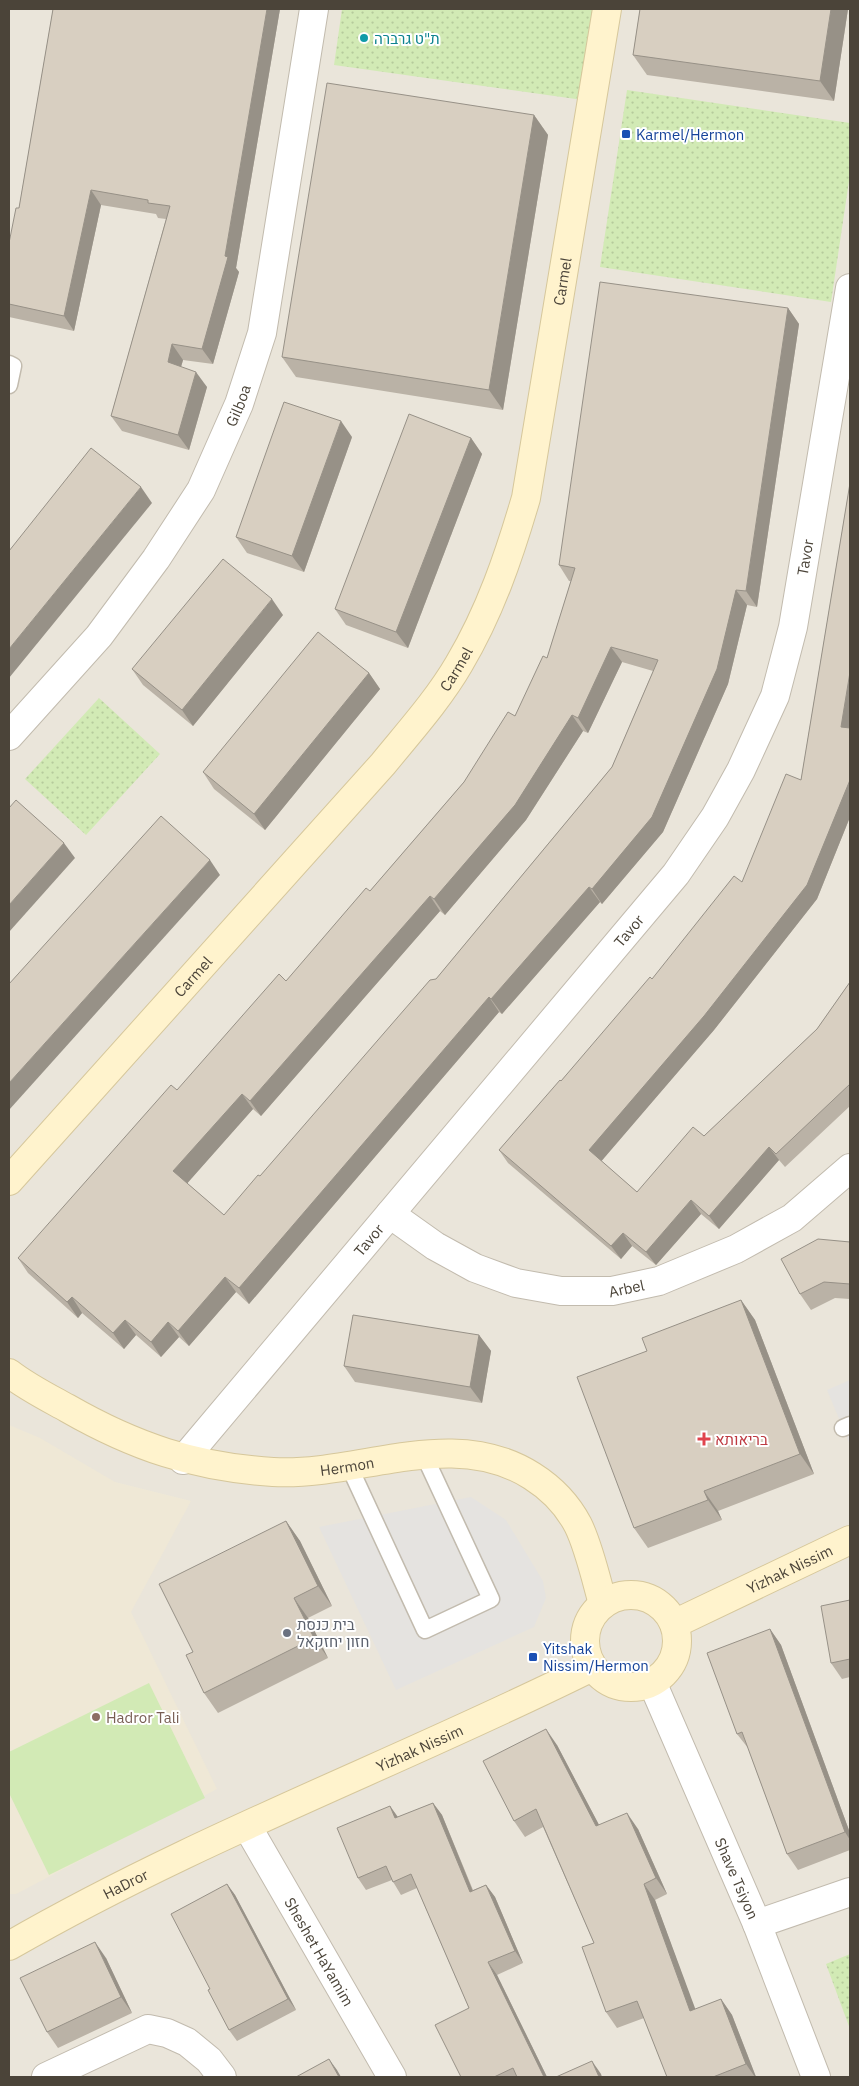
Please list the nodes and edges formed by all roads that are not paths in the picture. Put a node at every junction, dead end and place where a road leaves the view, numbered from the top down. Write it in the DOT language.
graph roads {
  1 [pos="314,9"];
  2 [pos="607,9"];
  3 [pos="850,288"];
  4 [pos="9,364"];
  5 [pos="9,385"];
  6 [pos="9,736"];
  7 [pos="850,1168"];
  8 [pos="9,1182"];
  9 [pos="390,1214"];
  10 [pos="14,1379"];
  11 [pos="424,1454"];
  12 [pos="183,1460"];
  13 [pos="349,1466"];
  14 [pos="850,1540"];
  15 [pos="604,1604"];
  16 [pos="674,1624"];
  17 [pos="592,1667"];
  18 [pos="652,1682"];
  19 [pos="247,1826"];
  20 [pos="850,1892"];
  21 [pos="757,1924"];
  22 [pos="9,1946"];
  23 [pos="46,2077"];
  24 [pos="222,2077"];
  25 [pos="392,2077"];
  26 [pos="816,2077"];
  1 -- 6 [label="street, Gilboa"];
  2 -- 8 [label="street, Carmel"];
  3 -- 9 [label="street, Tavor"];
  4 -- 5 [label="lane"];
  7 -- 9 [label="street, Arbel"];
  9 -- 12 [label="street, Tavor"];
  10 -- 12 [label="street, Hermon"];
  11 -- 13 [label="street, Hermon"];
  11 -- 13 [label="lane"];
  11 -- 15 [label="street, Hermon"];
  12 -- 13 [label="street, Hermon"];
  14 -- 16 [label="street, Yizhak Nissim"];
  15 -- 16 [label="street"];
  15 -- 17 [label="street"];
  16 -- 18 [label="street"];
  17 -- 18 [label="street"];
  17 -- 19 [label="street, Yizhak Nissim"];
  18 -- 21 [label="street, Shave Tsiyon"];
  19 -- 22 [label="street, HaDror"];
  19 -- 25 [label="street, Sheshet HaYamim"];
  20 -- 21 [label="street"];
  21 -- 26 [label="street, Shave Tsiyon"];
  23 -- 24 [label="street"];
}
